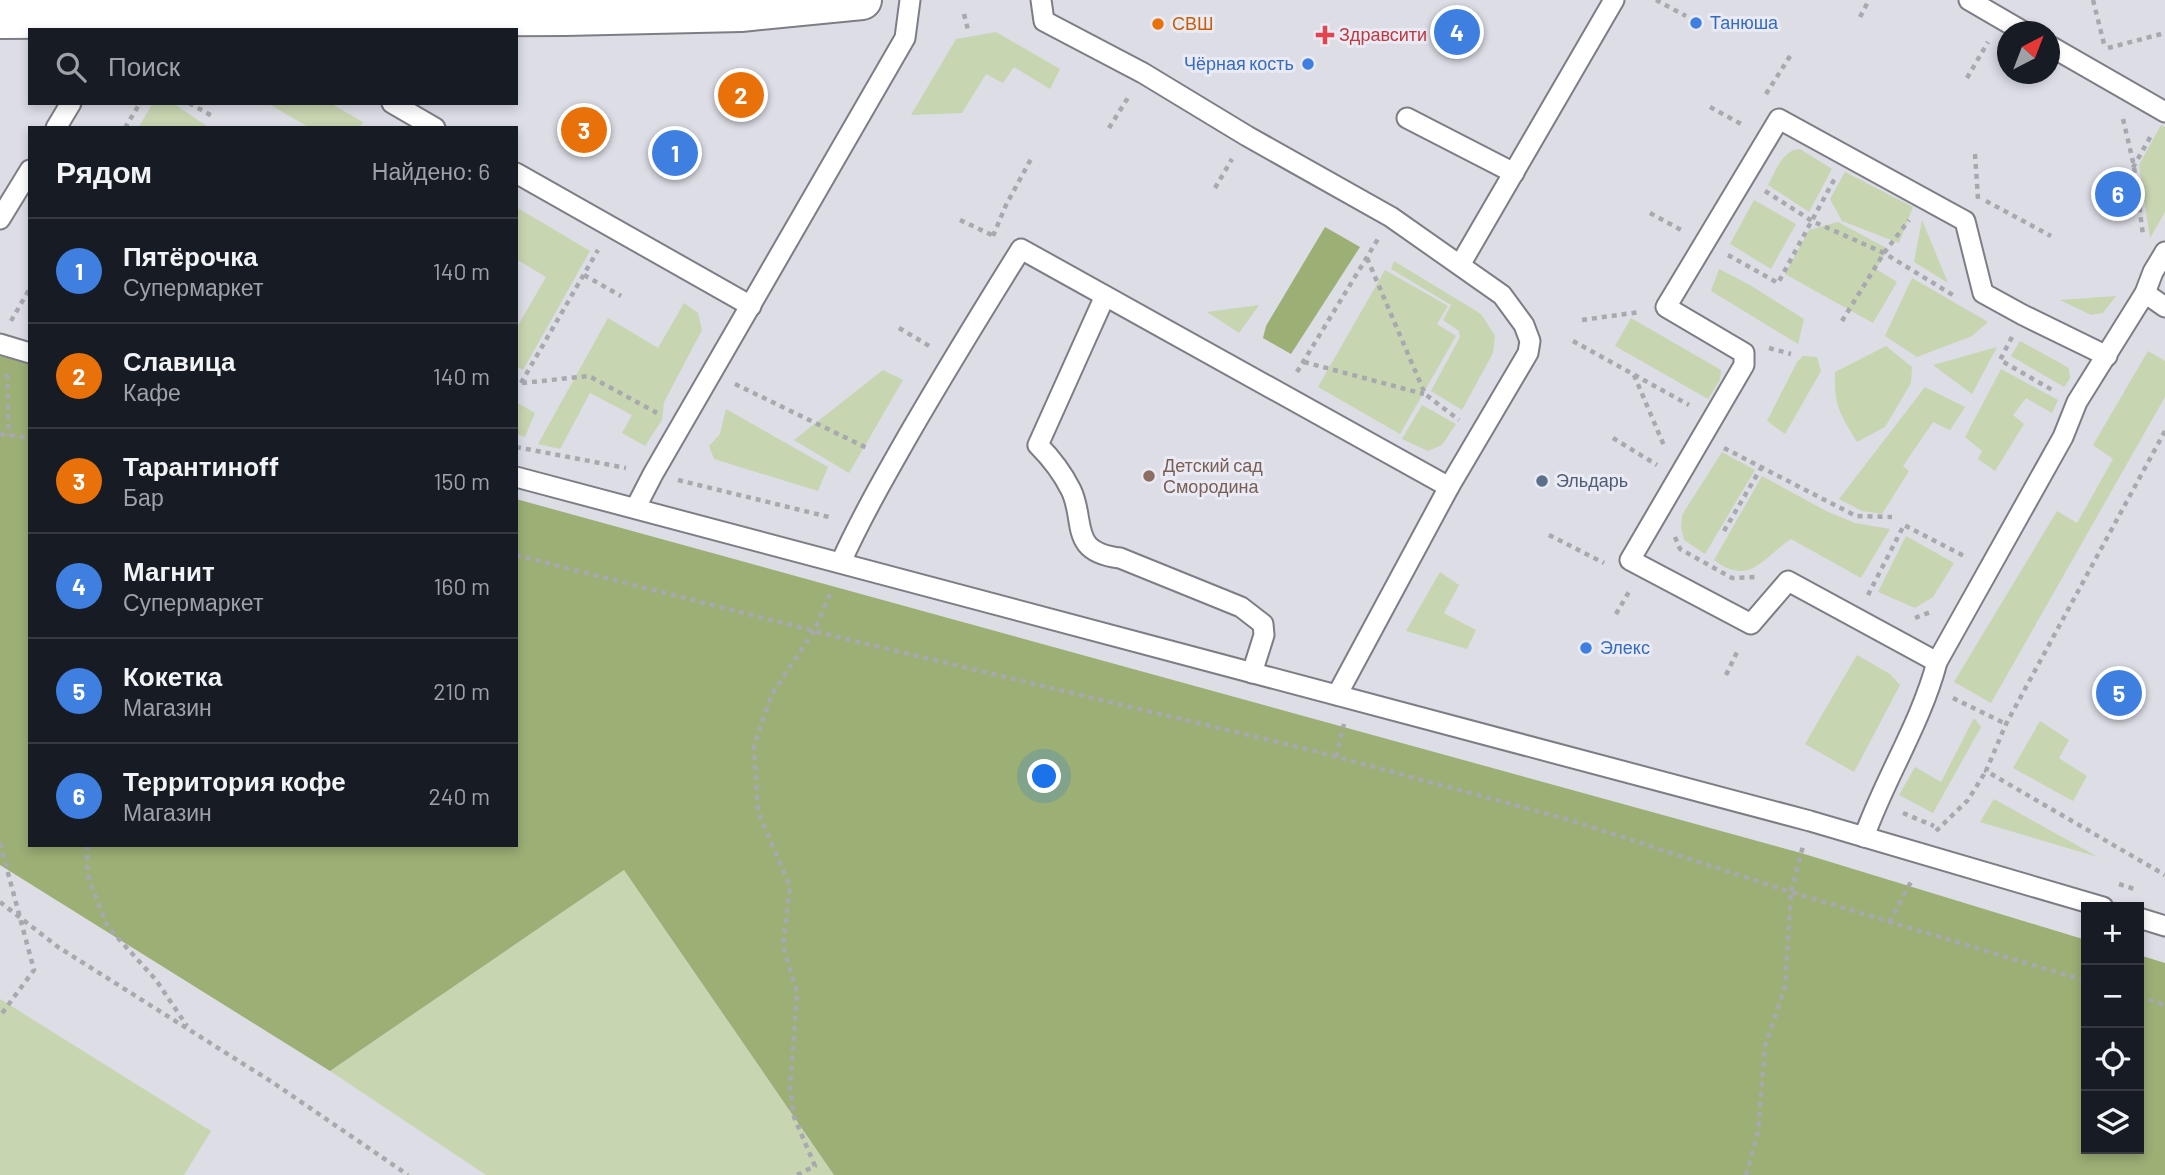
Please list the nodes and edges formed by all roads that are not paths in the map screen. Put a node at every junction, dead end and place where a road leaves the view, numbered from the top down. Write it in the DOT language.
graph roads {
  1 [pos="862,0"];
  2 [pos="910,0"];
  3 [pos="1041,0"];
  4 [pos="1614,0"];
  5 [pos="1969,0"];
  6 [pos="9,12"];
  7 [pos="2005,21"];
  8 [pos="332,23"];
  9 [pos="118,24"];
  10 [pos="2060,52"];
  11 [pos="70,105"];
  12 [pos="395,105"];
  13 [pos="2165,112"];
  14 [pos="1407,118"];
  15 [pos="57,126"];
  16 [pos="432,126"];
  17 [pos="28,173"];
  18 [pos="1514,173"];
  19 [pos="518,174"];
  20 [pos="0,219"];
  21 [pos="2165,252"];
  22 [pos="1460,265"];
  23 [pos="2145,293"];
  24 [pos="1105,296"];
  25 [pos="751,306"];
  26 [pos="2165,307"];
  27 [pos="3,345"];
  28 [pos="28,352"];
  29 [pos="2107,356"];
  30 [pos="518,478"];
  31 [pos="1449,487"];
  32 [pos="636,508"];
  33 [pos="841,562"];
  34 [pos="1937,662"];
  35 [pos="1252,673"];
  36 [pos="1337,695"];
  37 [pos="1864,837"];
  38 [pos="2086,902"];
  39 [pos="2144,920"];
  40 [pos="2165,926"];
  1 -- 8 [label="street"];
  2 -- 25 [label="lane"];
  3 -- 22 [label="lane"];
  4 -- 18 [label="lane"];
  5 -- 7 [label="lane"];
  6 -- 9 [label="street"];
  8 -- 9 [label="street"];
  10 -- 13 [label="lane"];
  11 -- 15 [label="lane"];
  12 -- 16 [label="lane"];
  14 -- 18 [label="lane"];
  17 -- 20 [label="lane"];
  18 -- 22 [label="lane"];
  19 -- 25 [label="lane"];
  21 -- 23 [label="lane"];
  22 -- 31 [label="lane"];
  23 -- 26 [label="lane"];
  23 -- 29 [label="lane"];
  24 -- 31 [label="lane"];
  24 -- 33 [label="lane"];
  24 -- 35 [label="lane"];
  25 -- 32 [label="lane"];
  27 -- 28 [label="lane"];
  29 -- 34 [label="lane"];
  29 -- 34 [label="lane"];
  30 -- 32 [label="lane"];
  31 -- 36 [label="lane"];
  32 -- 33 [label="lane"];
  33 -- 35 [label="lane"];
  34 -- 37 [label="lane"];
  35 -- 36 [label="lane"];
  36 -- 37 [label="lane"];
  37 -- 38 [label="lane"];
  39 -- 40 [label="lane"];
}
